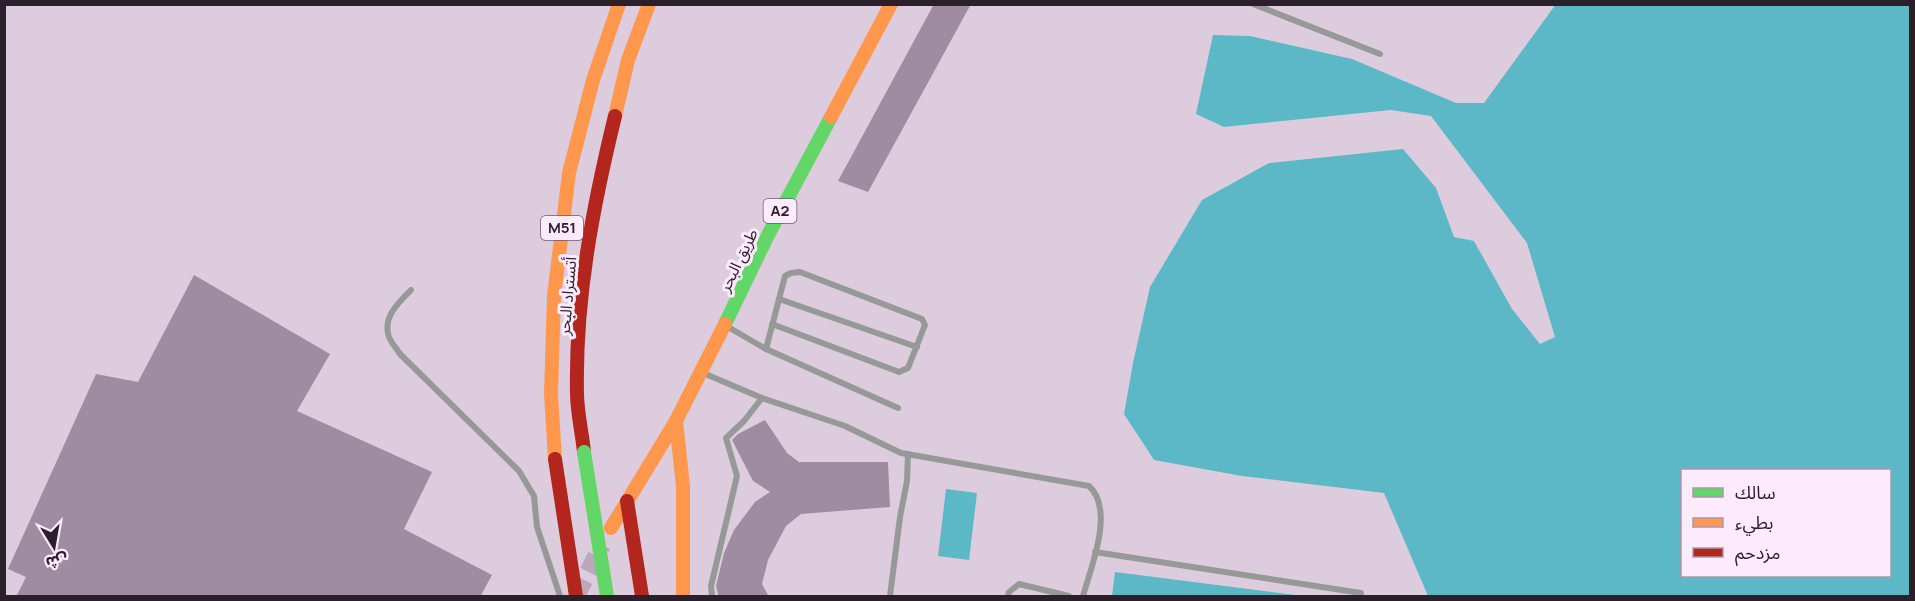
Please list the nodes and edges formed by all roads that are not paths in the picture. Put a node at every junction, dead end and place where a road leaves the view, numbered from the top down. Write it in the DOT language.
graph roads {
  1 [pos="620,4"];
  2 [pos="649,4"];
  3 [pos="891,4"];
  4 [pos="1253,4"];
  5 [pos="1380,54"];
  6 [pos="411,290"];
  7 [pos="779,299"];
  8 [pos="772,324"];
  9 [pos="725,325"];
  10 [pos="917,347"];
  11 [pos="766,349"];
  12 [pos="702,373"];
  13 [pos="762,398"];
  14 [pos="898,408"];
  15 [pos="676,421"];
  16 [pos="908,454"];
  17 [pos="627,501"];
  18 [pos="611,528"];
  19 [pos="1095,552"];
  20 [pos="1360,593"];
  21 [pos="560,597"];
  22 [pos="576,597"];
  23 [pos="607,597"];
  24 [pos="642,597"];
  25 [pos="683,597"];
  26 [pos="712,597"];
  27 [pos="890,597"];
  28 [pos="1008,597"];
  29 [pos="1069,597"];
  30 [pos="1083,597"];
  1 -- 22 [label="main road, أتستراد البحر / M51, bridge"];
  2 -- 23 [label="main road, أتستراد البحر / M51, bridge"];
  3 -- 9 [label="main road, طريق البحر / A2"];
  4 -- 5 [label="lane"];
  6 -- 21 [label="lane"];
  7 -- 8 [label="lane"];
  7 -- 10 [label="lane"];
  7 -- 10 [label="lane"];
  8 -- 10 [label="lane"];
  8 -- 11 [label="lane"];
  9 -- 11 [label="lane"];
  9 -- 12 [label="main road, طريق البحر / A2"];
  11 -- 14 [label="lane"];
  12 -- 13 [label="lane"];
  12 -- 15 [label="main road, طريق البحر / A2"];
  13 -- 16 [label="lane"];
  13 -- 26 [label="lane"];
  15 -- 17 [label="main road, طريق البحر / A2"];
  15 -- 25 [label="main road"];
  16 -- 19 [label="lane"];
  16 -- 27 [label="lane"];
  17 -- 18 [label="main road, طريق البحر / A2"];
  17 -- 24 [label="main road"];
  19 -- 20 [label="lane"];
  19 -- 30 [label="lane"];
  28 -- 29 [label="lane"];
}
